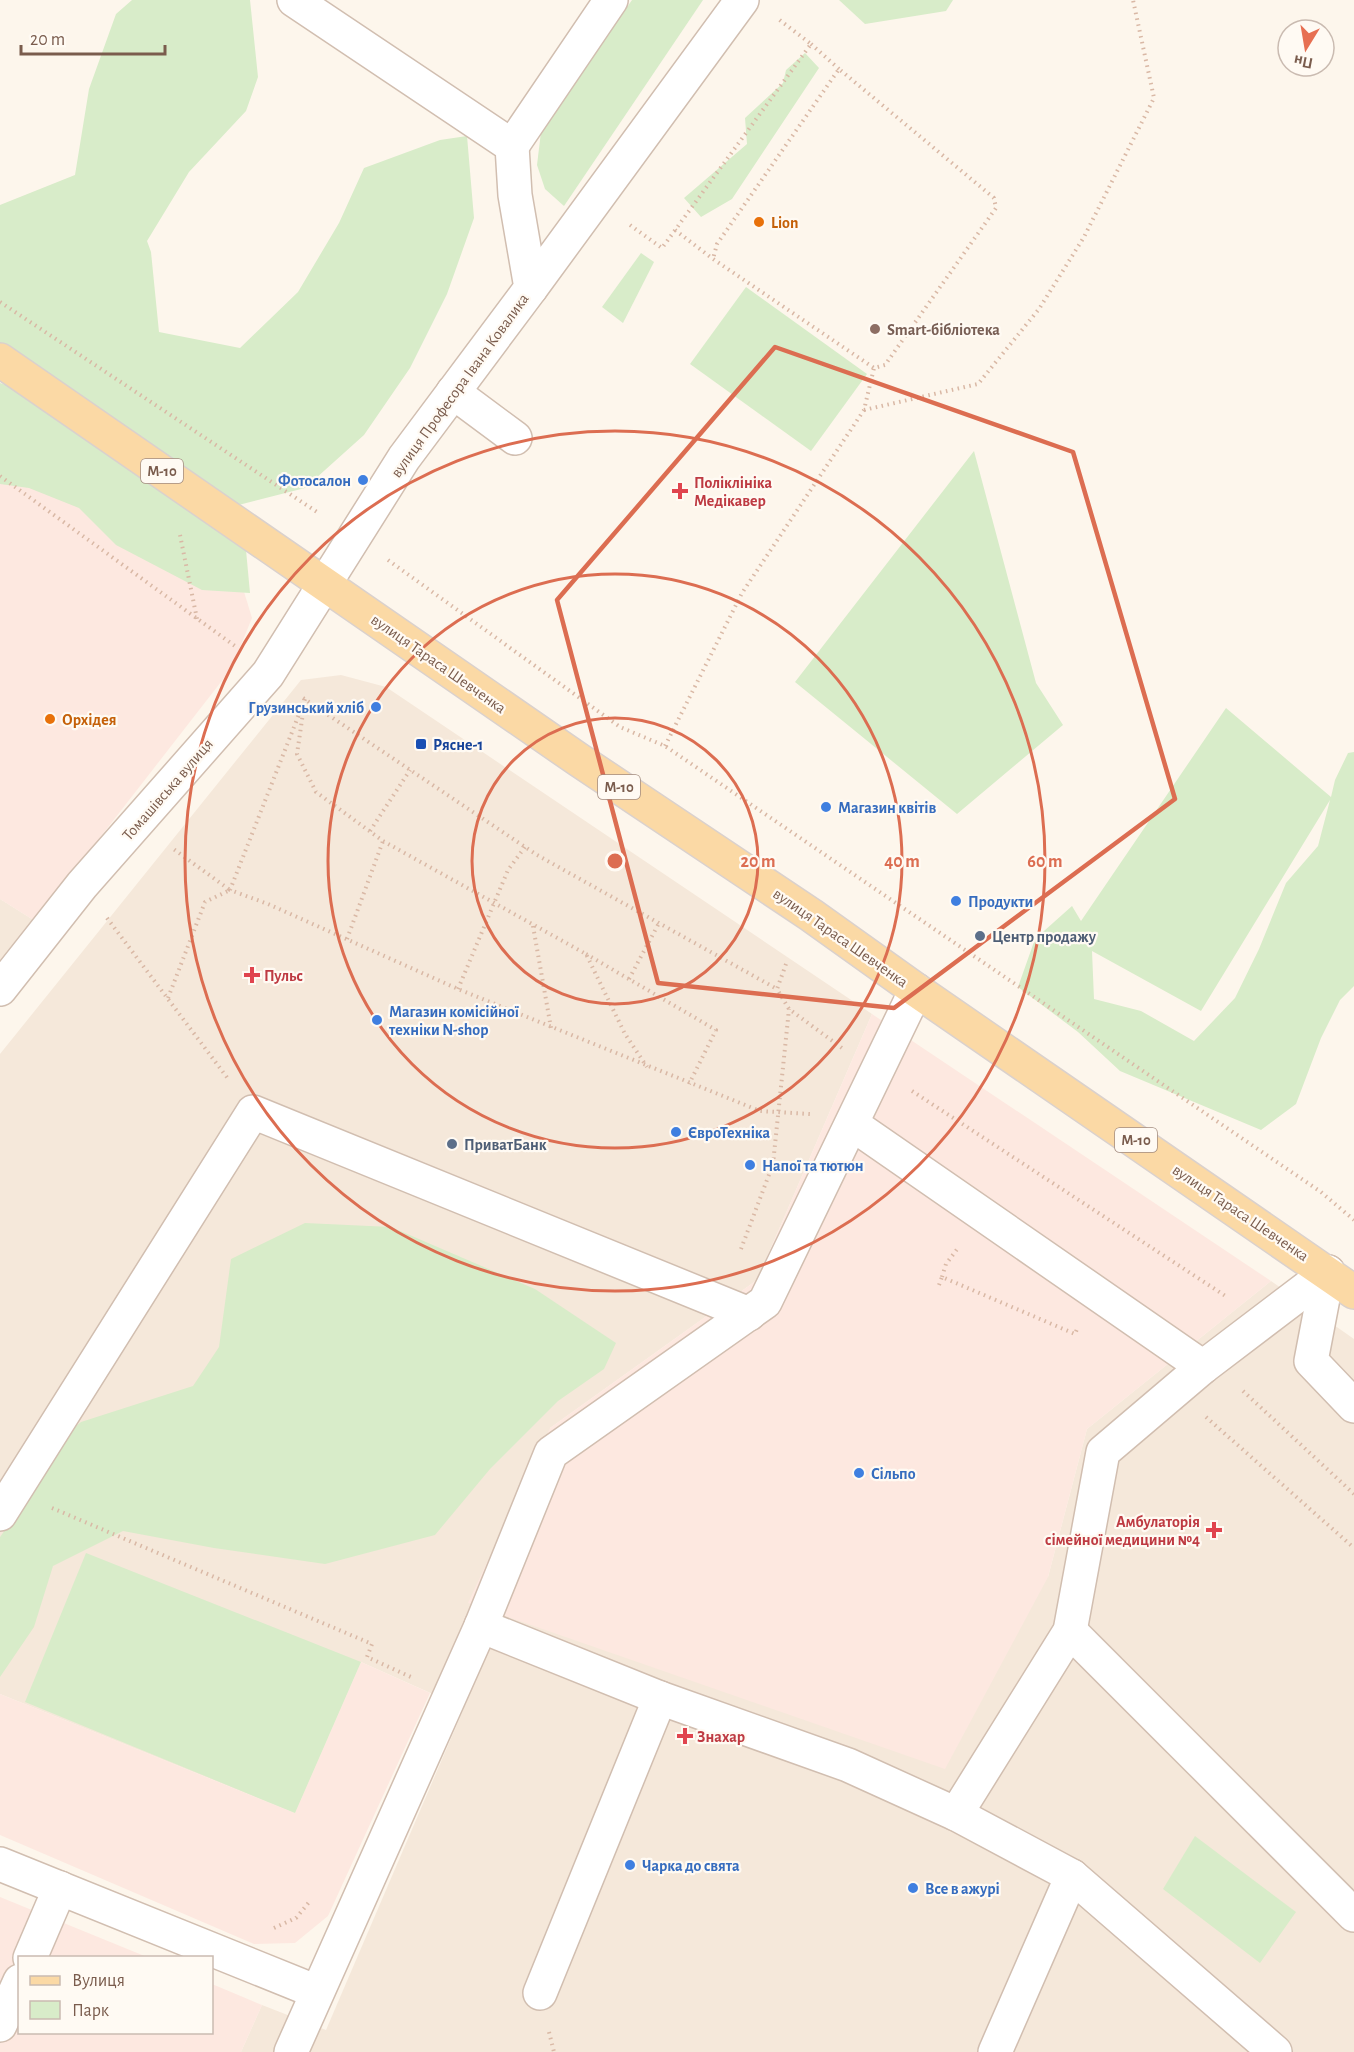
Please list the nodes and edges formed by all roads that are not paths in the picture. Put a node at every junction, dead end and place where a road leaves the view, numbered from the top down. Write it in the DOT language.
graph roads {
  1 [pos="294,0"];
  2 [pos="611,0"];
  3 [pos="756,6"];
  4 [pos="512,146"];
  5 [pos="531,288"];
  6 [pos="0,360"];
  7 [pos="453,392"];
  8 [pos="515,438"];
  9 [pos="324,582"];
  10 [pos="0,989"];
  11 [pos="916,990"];
  12 [pos="852,1124"];
  13 [pos="1328,1272"];
  14 [pos="1354,1292"];
  15 [pos="749,1314"];
  16 [pos="1203,1366"];
  17 [pos="1354,1406"];
  18 [pos="7,1503"];
  19 [pos="481,1626"];
  20 [pos="1070,1631"];
  21 [pos="660,1698"];
  22 [pos="956,1814"];
  23 [pos="0,1864"];
  24 [pos="1072,1876"];
  25 [pos="60,1888"];
  26 [pos="1354,1915"];
  27 [pos="31,1956"];
  28 [pos="18,1985"];
  29 [pos="317,1992"];
  30 [pos="540,1993"];
  31 [pos="0,2025"];
  32 [pos="291,2052"];
  33 [pos="995,2052"];
  34 [pos="1275,2052"];
  1 -- 4 [label="street"];
  2 -- 4 [label="street"];
  3 -- 5 [label="street"];
  4 -- 5 [label="street, вулиця Професора Івана Ковалика"];
  5 -- 7 [label="street, вулиця Професора Івана Ковалика"];
  6 -- 9 [label="main road, вулиця Тараса Шевченка / М-10"];
  7 -- 8 [label="street"];
  7 -- 9 [label="street, вулиця Професора Івана Ковалика"];
  9 -- 10 [label="street, Томашівська вулиця"];
  9 -- 11 [label="main road, вулиця Тараса Шевченка / М-10"];
  11 -- 12 [label="street"];
  11 -- 13 [label="main road, вулиця Тараса Шевченка / М-10"];
  12 -- 15 [label="street"];
  12 -- 16 [label="street"];
  13 -- 14 [label="main road, вулиця Тараса Шевченка / М-10"];
  13 -- 16 [label="street"];
  13 -- 17 [label="street"];
  15 -- 18 [label="street"];
  15 -- 19 [label="street"];
  16 -- 20 [label="street"];
  19 -- 21 [label="street"];
  19 -- 29 [label="street"];
  20 -- 22 [label="street"];
  20 -- 26 [label="street"];
  21 -- 22 [label="street"];
  21 -- 30 [label="street"];
  22 -- 24 [label="street"];
  23 -- 25 [label="street"];
  24 -- 33 [label="street"];
  24 -- 34 [label="street"];
  25 -- 27 [label="street"];
  25 -- 29 [label="street"];
  28 -- 31 [label="street"];
  29 -- 32 [label="street"];
}
